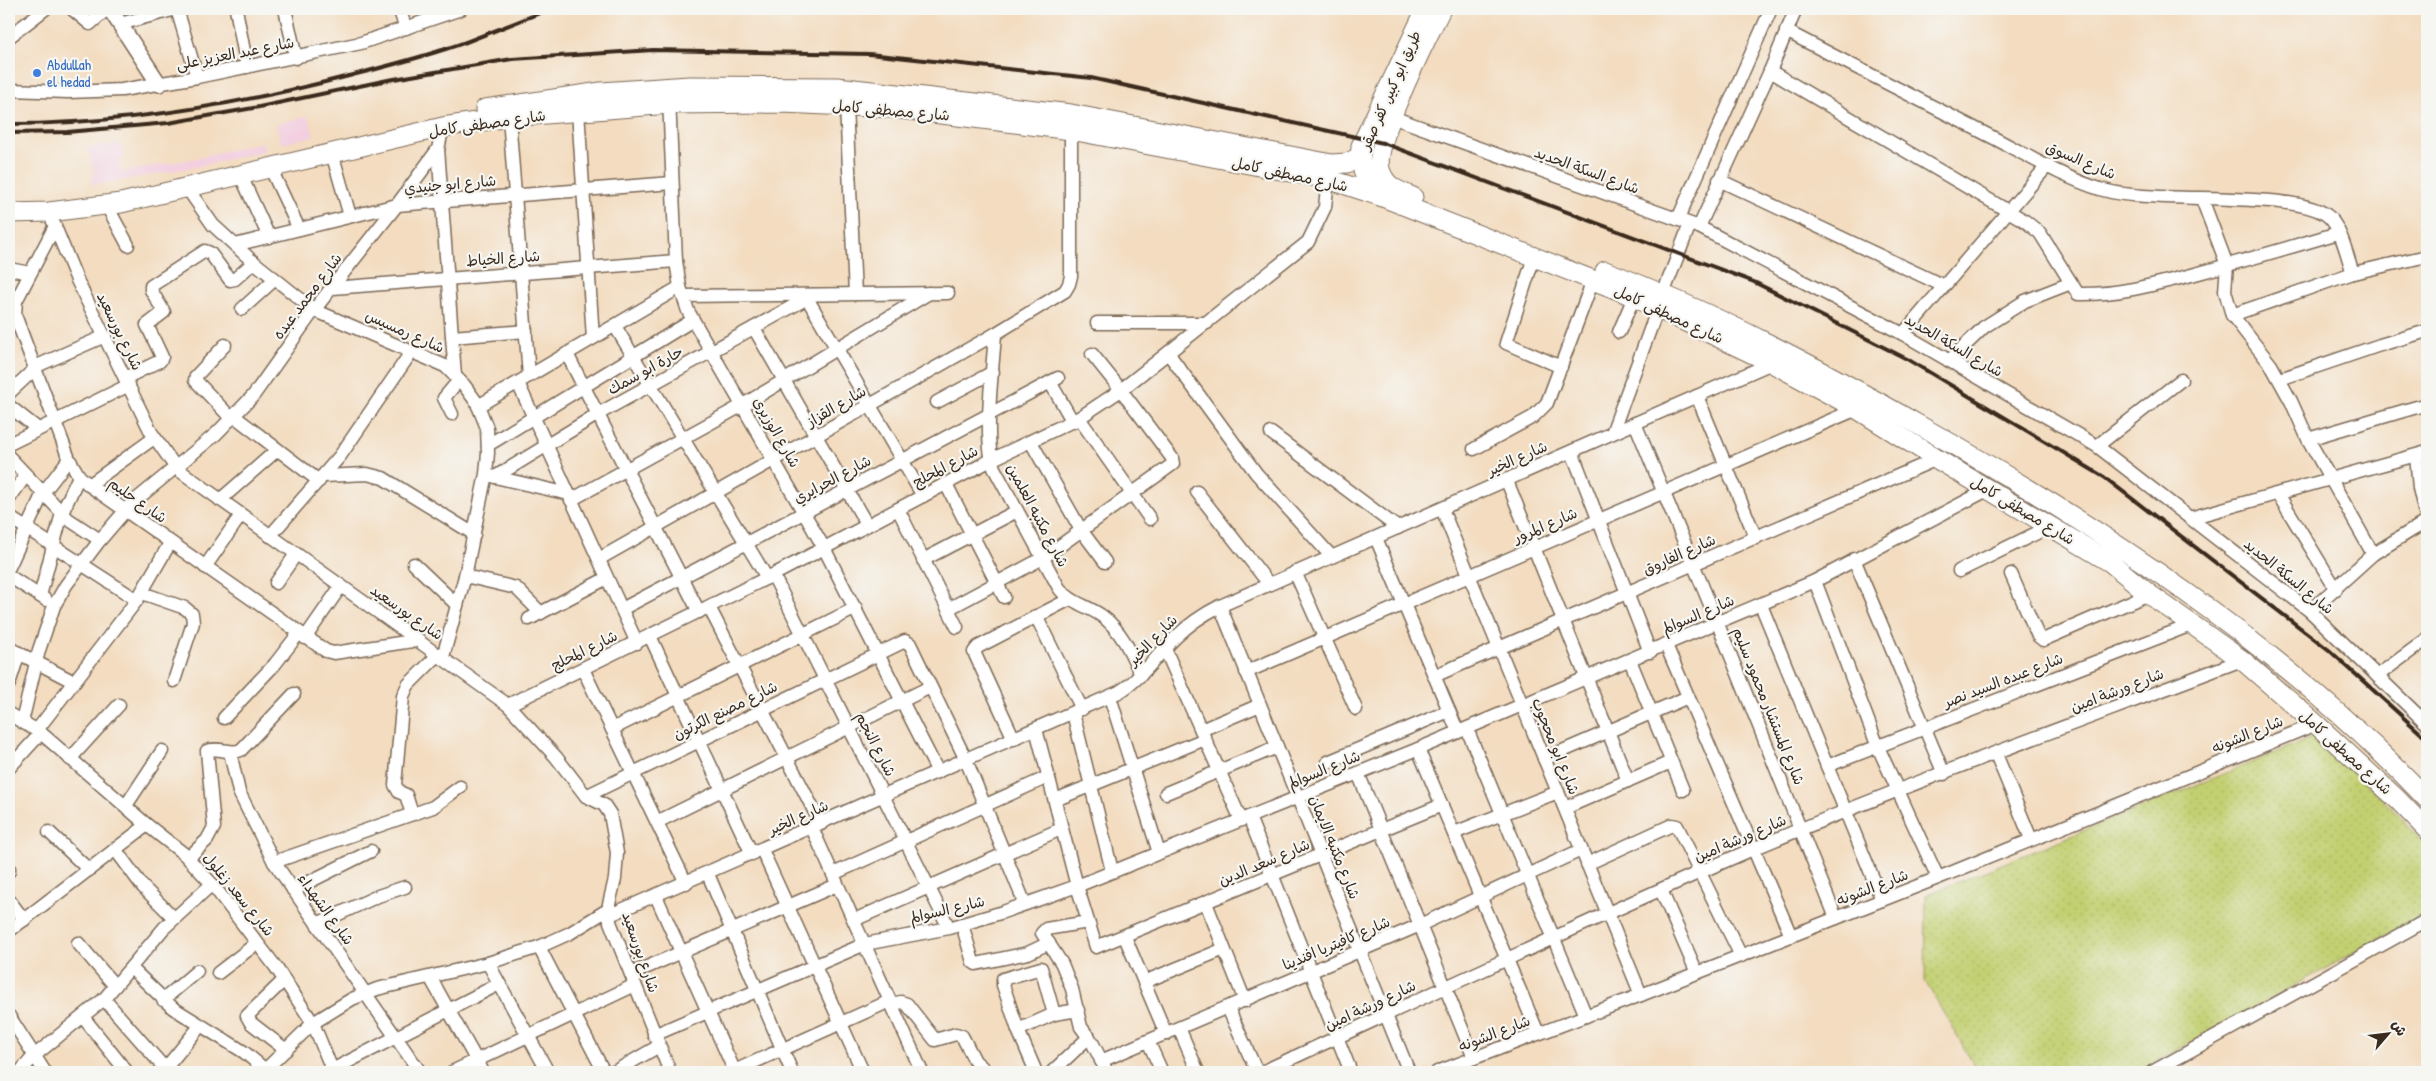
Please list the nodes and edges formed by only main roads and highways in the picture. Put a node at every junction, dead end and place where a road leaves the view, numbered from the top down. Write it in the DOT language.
graph roads {
  1 [pos="1426,9"];
  2 [pos="1440,9"];
  3 [pos="669,96"];
  4 [pos="1360,157"];
  5 [pos="1387,193"];
  6 [pos="9,202"];
  7 [pos="9,212"];
  8 [pos="1660,301"];
  9 [pos="2101,533"];
  10 [pos="2090,550"];
  11 [pos="2427,799"];
  12 [pos="2427,830"];
  1 -- 4 [label="main road, طريق ابو كبير, كفر صقر"];
  2 -- 5 [label="main road, طريق ابو كبير, كفر صقر"];
  3 -- 4 [label="main road, شارع مصطفى كامل"];
  3 -- 5 [label="main road, شارع مصطفى كامل"];
  3 -- 6 [label="main road, شارع مصطفى كامل"];
  3 -- 7 [label="main road, شارع مصطفى كامل"];
  4 -- 5 [label="main road, طريق ابو كبير, كفر صقر"];
  5 -- 8 [label="main road, شارع مصطفى كامل"];
  5 -- 8 [label="main road, شارع مصطفى كامل"];
  8 -- 9 [label="main road, شارع مصطفى كامل"];
  8 -- 10 [label="main road, شارع مصطفى كامل"];
  9 -- 10 [label="main road"];
  9 -- 11 [label="main road, شارع مصطفى كامل"];
  10 -- 12 [label="main road, شارع مصطفى كامل"];
}
